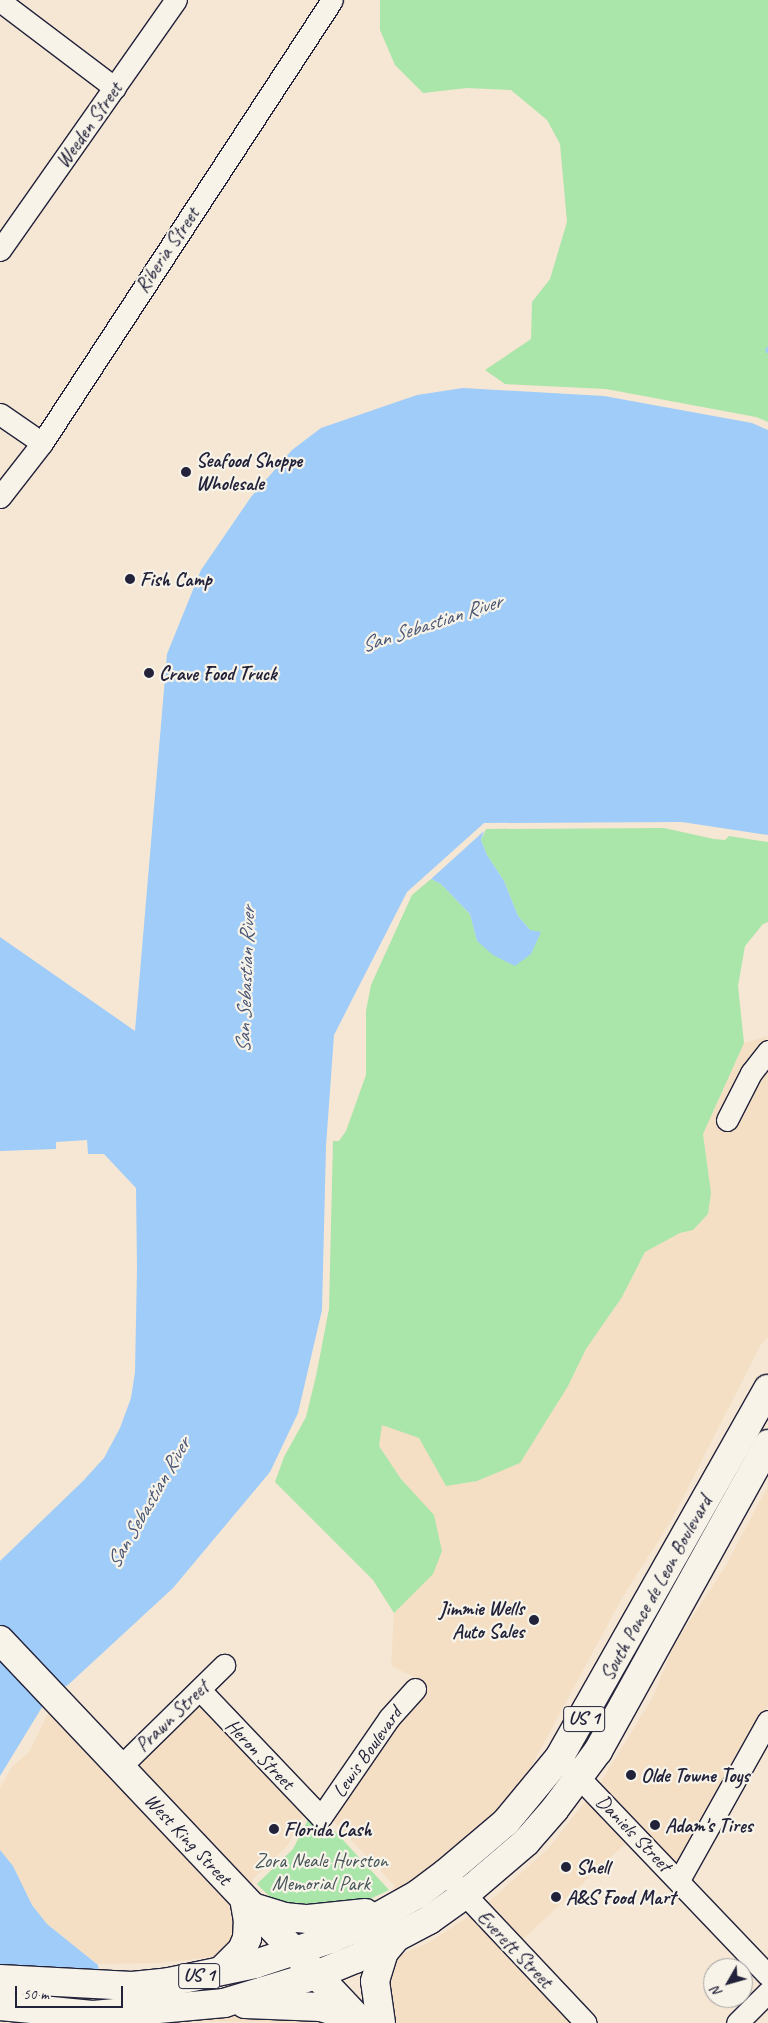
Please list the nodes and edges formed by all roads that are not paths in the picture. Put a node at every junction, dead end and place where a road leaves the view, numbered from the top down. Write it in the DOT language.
graph roads {
  1 [pos="176,0"];
  2 [pos="332,0"];
  3 [pos="0,1"];
  4 [pos="115,88"];
  5 [pos="0,250"];
  6 [pos="0,414"];
  7 [pos="42,443"];
  8 [pos="0,497"];
  9 [pos="768,1051"];
  10 [pos="726,1120"];
  11 [pos="764,1403"];
  12 [pos="768,1444"];
  13 [pos="0,1640"];
  14 [pos="224,1665"];
  15 [pos="415,1689"];
  16 [pos="200,1690"];
  17 [pos="768,1721"];
  18 [pos="559,1758"];
  19 [pos="120,1767"];
  20 [pos="580,1777"];
  21 [pos="321,1816"];
  22 [pos="446,1873"];
  23 [pos="679,1880"];
  24 [pos="464,1895"];
  25 [pos="248,1903"];
  26 [pos="397,1906"];
  27 [pos="394,1940"];
  28 [pos="296,1952"];
  29 [pos="222,1970"];
  30 [pos="316,1975"];
  31 [pos="768,1975"];
  32 [pos="0,1979"];
  33 [pos="768,1992"];
  34 [pos="224,2003"];
  35 [pos="0,2006"];
  36 [pos="367,2021"];
  37 [pos="586,2023"];
  38 [pos="737,2023"];
  1 -- 4 [label="street, Weeden Street"];
  2 -- 7 [label="street, Riberia Street"];
  3 -- 4 [label="street"];
  4 -- 5 [label="street, Weeden Street"];
  6 -- 7 [label="street"];
  7 -- 8 [label="street, Riberia Street"];
  9 -- 10 [label="street"];
  11 -- 18 [label="main road, South Ponce de Leon Boulevard / US 1"];
  12 -- 20 [label="main road, South Ponce de Leon Boulevard / US 1"];
  13 -- 19 [label="main road, West King Street"];
  14 -- 16 [label="street, Prawn Street"];
  15 -- 21 [label="street, Lewis Boulevard"];
  16 -- 19 [label="street, Prawn Street"];
  16 -- 21 [label="street, Heron Street"];
  17 -- 23 [label="street"];
  18 -- 20 [label="street, Daniels Street"];
  18 -- 22 [label="main road, South Ponce de Leon Boulevard / US 1"];
  19 -- 25 [label="main road, West King Street"];
  20 -- 23 [label="street, Daniels Street"];
  20 -- 24 [label="main road, South Ponce de Leon Boulevard / US 1"];
  22 -- 24 [label="street, Everett Street"];
  22 -- 26 [label="main road, South Ponce de Leon Boulevard / US 1"];
  23 -- 31 [label="street, Daniels Street"];
  24 -- 27 [label="main road, South Ponce de Leon Boulevard / US 1"];
  24 -- 37 [label="street, Everett Street"];
  25 -- 26 [label="main road"];
  25 -- 28 [label="main road, West King Street"];
  25 -- 29 [label="main road"];
  26 -- 28 [label="main road, South Ponce de Leon Boulevard / US 1"];
  27 -- 30 [label="main road, South Ponce de Leon Boulevard / US 1"];
  27 -- 36 [label="main road"];
  28 -- 29 [label="main road, US 1"];
  28 -- 30 [label="main road, West King Street"];
  29 -- 32 [label="main road, US 1"];
  30 -- 34 [label="main road, US 1"];
  30 -- 36 [label="main road, West King Street"];
  33 -- 38 [label="street"];
  34 -- 35 [label="main road, US 1"];
  34 -- 36 [label="main road"];
}
